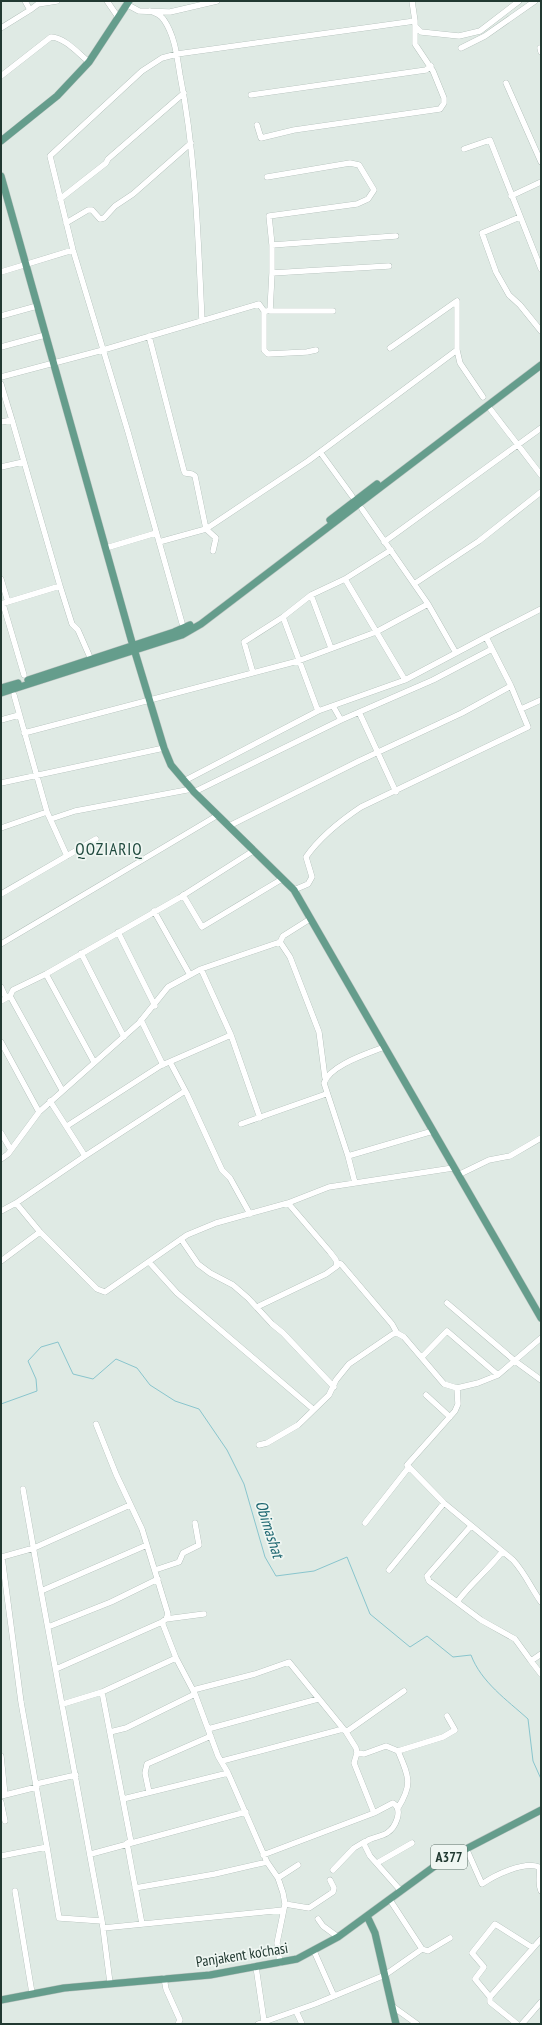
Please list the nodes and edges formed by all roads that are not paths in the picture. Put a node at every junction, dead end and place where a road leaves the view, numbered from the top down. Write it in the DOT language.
graph roads {
  1 [pos="25,1"];
  2 [pos="57,1"];
  3 [pos="107,1"];
  4 [pos="217,1"];
  5 [pos="412,1"];
  6 [pos="519,1"];
  7 [pos="535,1"];
  8 [pos="128,3"];
  9 [pos="30,10"];
  10 [pos="150,11"];
  11 [pos="118,17"];
  12 [pos="415,24"];
  13 [pos="1,28"];
  14 [pos="461,48"];
  15 [pos="177,54"];
  16 [pos="89,62"];
  17 [pos="431,66"];
  18 [pos="1,76"];
  19 [pos="506,83"];
  20 [pos="184,93"];
  21 [pos="251,96"];
  22 [pos="256,125"];
  23 [pos="1,141"];
  24 [pos="191,143"];
  25 [pos="464,149"];
  26 [pos="541,162"];
  27 [pos="1,176"];
  28 [pos="267,177"];
  29 [pos="541,182"];
  30 [pos="511,196"];
  31 [pos="60,199"];
  32 [pos="520,217"];
  33 [pos="66,223"];
  34 [pos="396,236"];
  35 [pos="272,245"];
  36 [pos="73,250"];
  37 [pos="26,265"];
  38 [pos="389,266"];
  39 [pos="541,270"];
  40 [pos="1,272"];
  41 [pos="272,273"];
  42 [pos="37,306"];
  43 [pos="267,311"];
  44 [pos="333,312"];
  45 [pos="1,316"];
  46 [pos="202,321"];
  47 [pos="541,331"];
  48 [pos="45,335"];
  49 [pos="148,336"];
  50 [pos="1,347"];
  51 [pos="390,348"];
  52 [pos="103,350"];
  53 [pos="316,350"];
  54 [pos="457,350"];
  55 [pos="541,360"];
  56 [pos="52,363"];
  57 [pos="541,365"];
  58 [pos="1,377"];
  59 [pos="1,384"];
  60 [pos="482,397"];
  61 [pos="491,410"];
  62 [pos="12,420"];
  63 [pos="1,422"];
  64 [pos="541,428"];
  65 [pos="519,444"];
  66 [pos="320,452"];
  67 [pos="23,462"];
  68 [pos="1,467"];
  69 [pos="541,475"];
  70 [pos="541,492"];
  71 [pos="352,496"];
  72 [pos="362,509"];
  73 [pos="206,529"];
  74 [pos="156,533"];
  75 [pos="159,542"];
  76 [pos="384,542"];
  77 [pos="106,548"];
  78 [pos="390,550"];
  79 [pos="213,552"];
  80 [pos="1,579"];
  81 [pos="345,579"];
  82 [pos="414,584"];
  83 [pos="60,586"];
  84 [pos="311,595"];
  85 [pos="4,603"];
  86 [pos="428,604"];
  87 [pos="541,610"];
  88 [pos="283,617"];
  89 [pos="182,623"];
  90 [pos="376,632"];
  91 [pos="486,637"];
  92 [pos="134,648"];
  93 [pos="331,648"];
  94 [pos="492,649"];
  95 [pos="456,653"];
  96 [pos="89,655"];
  97 [pos="301,660"];
  98 [pos="253,673"];
  99 [pos="24,675"];
  100 [pos="405,680"];
  101 [pos="511,686"];
  102 [pos="1,688"];
  103 [pos="1,694"];
  104 [pos="14,695"];
  105 [pos="150,700"];
  106 [pos="541,700"];
  107 [pos="333,706"];
  108 [pos="521,709"];
  109 [pos="318,711"];
  110 [pos="359,712"];
  111 [pos="19,715"];
  112 [pos="1,720"];
  113 [pos="341,720"];
  114 [pos="24,733"];
  115 [pos="164,748"];
  116 [pos="379,752"];
  117 [pos="36,775"];
  118 [pos="184,781"];
  119 [pos="1,783"];
  120 [pos="193,790"];
  121 [pos="396,792"];
  122 [pos="47,812"];
  123 [pos="218,816"];
  124 [pos="51,819"];
  125 [pos="229,826"];
  126 [pos="1,828"];
  127 [pos="96,839"];
  128 [pos="253,851"];
  129 [pos="67,856"];
  130 [pos="282,879"];
  131 [pos="294,890"];
  132 [pos="1,894"];
  133 [pos="183,895"];
  134 [pos="154,911"];
  135 [pos="310,919"];
  136 [pos="118,932"];
  137 [pos="280,942"];
  138 [pos="1,944"];
  139 [pos="81,953"];
  140 [pos="201,969"];
  141 [pos="46,974"];
  142 [pos="190,975"];
  143 [pos="1,987"];
  144 [pos="6,998"];
  145 [pos="155,1006"];
  146 [pos="142,1020"];
  147 [pos="231,1035"];
  148 [pos="124,1037"];
  149 [pos="1,1042"];
  150 [pos="384,1048"];
  151 [pos="94,1062"];
  152 [pos="170,1062"];
  153 [pos="162,1065"];
  154 [pos="325,1078"];
  155 [pos="62,1090"];
  156 [pos="185,1091"];
  157 [pos="326,1094"];
  158 [pos="50,1101"];
  159 [pos="39,1112"];
  160 [pos="260,1118"];
  161 [pos="241,1124"];
  162 [pos="67,1126"];
  163 [pos="433,1131"];
  164 [pos="1,1132"];
  165 [pos="541,1138"];
  166 [pos="11,1150"];
  167 [pos="85,1156"];
  168 [pos="348,1156"];
  169 [pos="1,1159"];
  170 [pos="453,1168"];
  171 [pos="458,1176"];
  172 [pos="355,1183"];
  173 [pos="16,1203"];
  174 [pos="288,1203"];
  175 [pos="1,1211"];
  176 [pos="250,1214"];
  177 [pos="40,1232"];
  178 [pos="181,1239"];
  179 [pos="1,1260"];
  180 [pos="149,1262"];
  181 [pos="337,1263"];
  182 [pos="447,1303"];
  183 [pos="258,1306"];
  184 [pos="541,1318"];
  185 [pos="397,1333"];
  186 [pos="541,1338"];
  187 [pos="422,1357"];
  188 [pos="515,1361"];
  189 [pos="498,1375"];
  190 [pos="541,1380"];
  191 [pos="334,1387"];
  192 [pos="457,1388"];
  193 [pos="426,1395"];
  194 [pos="313,1409"];
  195 [pos="450,1417"];
  196 [pos="96,1424"];
  197 [pos="259,1445"];
  198 [pos="409,1467"];
  199 [pos="23,1490"];
  200 [pos="444,1503"];
  201 [pos="130,1505"];
  202 [pos="195,1523"];
  203 [pos="365,1523"];
  204 [pos="470,1526"];
  205 [pos="147,1545"];
  206 [pos="34,1548"];
  207 [pos="502,1552"];
  208 [pos="155,1570"];
  209 [pos="389,1570"];
  210 [pos="158,1578"];
  211 [pos="41,1591"];
  212 [pos="457,1602"];
  213 [pos="541,1602"];
  214 [pos="204,1614"];
  215 [pos="164,1620"];
  216 [pos="48,1627"];
  217 [pos="541,1654"];
  218 [pos="176,1658"];
  219 [pos="531,1661"];
  220 [pos="56,1669"];
  221 [pos="541,1674"];
  222 [pos="404,1691"];
  223 [pos="102,1692"];
  224 [pos="194,1692"];
  225 [pos="318,1699"];
  226 [pos="63,1704"];
  227 [pos="447,1716"];
  228 [pos="208,1729"];
  229 [pos="344,1730"];
  230 [pos="110,1732"];
  231 [pos="210,1736"];
  232 [pos="398,1752"];
  233 [pos="357,1753"];
  234 [pos="1,1756"];
  235 [pos="222,1761"];
  236 [pos="228,1772"];
  237 [pos="76,1775"];
  238 [pos="36,1786"];
  239 [pos="149,1792"];
  240 [pos="3,1795"];
  241 [pos="123,1799"];
  242 [pos="1,1802"];
  243 [pos="398,1808"];
  244 [pos="540,1810"];
  245 [pos="246,1812"];
  246 [pos="374,1813"];
  247 [pos="5,1821"];
  248 [pos="364,1842"];
  249 [pos="127,1843"];
  250 [pos="412,1843"];
  251 [pos="47,1847"];
  252 [pos="466,1848"];
  253 [pos="91,1854"];
  254 [pos="263,1855"];
  255 [pos="1,1856"];
  256 [pos="267,1862"];
  257 [pos="377,1863"];
  258 [pos="298,1865"];
  259 [pos="333,1870"];
  260 [pos="278,1878"];
  261 [pos="330,1880"];
  262 [pos="135,1888"];
  263 [pos="15,1891"];
  264 [pos="402,1891"];
  265 [pos="541,1891"];
  266 [pos="390,1900"];
  267 [pos="285,1904"];
  268 [pos="283,1910"];
  269 [pos="367,1916"];
  270 [pos="318,1919"];
  271 [pos="102,1921"];
  272 [pos="142,1924"];
  273 [pos="103,1928"];
  274 [pos="338,1937"];
  275 [pos="450,1938"];
  276 [pos="541,1939"];
  277 [pos="533,1948"];
  278 [pos="422,1949"];
  279 [pos="314,1951"];
  280 [pos="280,1963"];
  281 [pos="256,1967"];
  282 [pos="385,1975"];
  283 [pos="164,1978"];
  284 [pos="110,1983"];
  285 [pos="32,1993"];
  286 [pos="334,1996"];
  287 [pos="490,1997"];
  288 [pos="1,2000"];
  289 [pos="541,2002"];
  290 [pos="392,2006"];
  291 [pos="296,2011"];
  292 [pos="264,2021"];
  293 [pos="178,2024"];
  294 [pos="258,2024"];
  295 [pos="302,2024"];
  296 [pos="396,2024"];
  297 [pos="416,2024"];
  298 [pos="517,2024"];
  299 [pos="522,2024"];
  1 -- 9 [label="street"];
  2 -- 9 [label="street"];
  3 -- 11 [label="street"];
  4 -- 10 [label="street"];
  5 -- 12 [label="street"];
  6 -- 12 [label="street"];
  7 -- 14 [label="street"];
  8 -- 10 [label="street"];
  8 -- 11 [label="main road"];
  9 -- 13 [label="street"];
  10 -- 15 [label="street"];
  11 -- 16 [label="main road"];
  12 -- 15 [label="street"];
  12 -- 17 [label="street"];
  15 -- 20 [label="street"];
  15 -- 31 [label="street"];
  16 -- 18 [label="street"];
  16 -- 23 [label="main road"];
  17 -- 21 [label="street"];
  17 -- 22 [label="street"];
  19 -- 26 [label="street"];
  20 -- 24 [label="street"];
  20 -- 31 [label="street"];
  24 -- 33 [label="street"];
  24 -- 46 [label="street"];
  25 -- 30 [label="street"];
  27 -- 37 [label="main road"];
  28 -- 35 [label="street"];
  29 -- 30 [label="street"];
  30 -- 32 [label="street"];
  31 -- 33 [label="street"];
  32 -- 39 [label="street"];
  32 -- 47 [label="street"];
  33 -- 36 [label="street"];
  34 -- 35 [label="street"];
  35 -- 41 [label="street"];
  36 -- 37 [label="street"];
  36 -- 52 [label="street"];
  37 -- 40 [label="street"];
  37 -- 42 [label="main road"];
  38 -- 41 [label="street"];
  41 -- 43 [label="street"];
  42 -- 45 [label="street"];
  42 -- 48 [label="main road"];
  43 -- 44 [label="street"];
  43 -- 46 [label="street"];
  43 -- 53 [label="street"];
  46 -- 49 [label="street"];
  48 -- 50 [label="street"];
  48 -- 56 [label="main road"];
  49 -- 52 [label="street"];
  49 -- 73 [label="street"];
  51 -- 54 [label="street"];
  52 -- 56 [label="street"];
  52 -- 74 [label="street"];
  54 -- 60 [label="street"];
  54 -- 66 [label="street"];
  55 -- 92 [label="main road"];
  56 -- 58 [label="street"];
  56 -- 77 [label="main road"];
  57 -- 92 [label="main road"];
  59 -- 62 [label="street"];
  61 -- 65 [label="street"];
  62 -- 63 [label="street"];
  62 -- 67 [label="street"];
  64 -- 65 [label="street"];
  65 -- 69 [label="street"];
  65 -- 76 [label="street"];
  66 -- 71 [label="street"];
  66 -- 73 [label="street"];
  67 -- 68 [label="street"];
  67 -- 83 [label="street"];
  70 -- 82 [label="street"];
  72 -- 76 [label="street"];
  73 -- 75 [label="street"];
  73 -- 79 [label="street"];
  74 -- 75 [label="street"];
  74 -- 77 [label="street"];
  75 -- 89 [label="street"];
  76 -- 78 [label="street"];
  77 -- 92 [label="main road"];
  78 -- 81 [label="street"];
  78 -- 82 [label="street"];
  80 -- 85 [label="street"];
  81 -- 84 [label="street"];
  81 -- 90 [label="street"];
  82 -- 86 [label="street"];
  83 -- 85 [label="street"];
  83 -- 96 [label="street"];
  84 -- 88 [label="street"];
  84 -- 93 [label="street"];
  85 -- 99 [label="street"];
  86 -- 90 [label="street"];
  86 -- 95 [label="street"];
  87 -- 91 [label="street"];
  88 -- 97 [label="street"];
  88 -- 98 [label="street"];
  90 -- 93 [label="street"];
  90 -- 100 [label="street"];
  91 -- 94 [label="street"];
  91 -- 95 [label="street"];
  92 -- 102 [label="main road"];
  92 -- 103 [label="main road"];
  92 -- 105 [label="main road"];
  93 -- 97 [label="street"];
  94 -- 101 [label="street"];
  94 -- 110 [label="street"];
  95 -- 100 [label="street"];
  97 -- 98 [label="street"];
  97 -- 109 [label="street"];
  98 -- 105 [label="street"];
  100 -- 107 [label="street"];
  101 -- 108 [label="street"];
  101 -- 116 [label="street"];
  104 -- 111 [label="street"];
  105 -- 114 [label="street"];
  105 -- 115 [label="main road"];
  106 -- 108 [label="street"];
  107 -- 109 [label="street"];
  107 -- 113 [label="street"];
  108 -- 121 [label="street"];
  109 -- 118 [label="street"];
  110 -- 113 [label="street"];
  110 -- 116 [label="street"];
  111 -- 112 [label="street"];
  111 -- 114 [label="street"];
  113 -- 120 [label="street"];
  114 -- 117 [label="street"];
  115 -- 117 [label="street"];
  115 -- 118 [label="main road"];
  116 -- 121 [label="street"];
  116 -- 125 [label="street"];
  117 -- 119 [label="street"];
  117 -- 122 [label="street"];
  118 -- 120 [label="main road"];
  120 -- 123 [label="main road"];
  120 -- 124 [label="street"];
  121 -- 131 [label="street"];
  122 -- 124 [label="street"];
  122 -- 126 [label="street"];
  123 -- 125 [label="main road"];
  123 -- 138 [label="street"];
  124 -- 129 [label="street"];
  125 -- 128 [label="main road"];
  127 -- 129 [label="street"];
  128 -- 130 [label="main road"];
  128 -- 133 [label="street"];
  129 -- 132 [label="street"];
  130 -- 131 [label="main road"];
  130 -- 133 [label="street"];
  131 -- 135 [label="main road"];
  133 -- 134 [label="street"];
  134 -- 136 [label="street"];
  134 -- 142 [label="street"];
  135 -- 137 [label="street"];
  135 -- 150 [label="main road"];
  136 -- 139 [label="street"];
  136 -- 145 [label="street"];
  137 -- 140 [label="street"];
  137 -- 154 [label="street"];
  139 -- 141 [label="street"];
  139 -- 148 [label="street"];
  140 -- 142 [label="street"];
  140 -- 147 [label="street"];
  141 -- 144 [label="street"];
  141 -- 151 [label="street"];
  142 -- 145 [label="street"];
  143 -- 144 [label="street"];
  144 -- 155 [label="street"];
  145 -- 146 [label="street"];
  146 -- 148 [label="street"];
  146 -- 153 [label="street"];
  147 -- 152 [label="street"];
  147 -- 160 [label="street"];
  148 -- 151 [label="street"];
  149 -- 159 [label="street"];
  150 -- 154 [label="street"];
  150 -- 163 [label="main road"];
  151 -- 155 [label="street"];
  152 -- 153 [label="street"];
  152 -- 156 [label="street"];
  153 -- 162 [label="street"];
  154 -- 157 [label="street"];
  155 -- 158 [label="street"];
  156 -- 167 [label="street"];
  156 -- 176 [label="street"];
  157 -- 160 [label="street"];
  157 -- 168 [label="street"];
  158 -- 159 [label="street"];
  158 -- 162 [label="street"];
  159 -- 166 [label="street"];
  160 -- 161 [label="street"];
  162 -- 167 [label="street"];
  163 -- 168 [label="street"];
  163 -- 170 [label="main road"];
  164 -- 166 [label="street"];
  165 -- 171 [label="street"];
  166 -- 169 [label="street"];
  167 -- 173 [label="street"];
  168 -- 172 [label="street"];
  170 -- 171 [label="main road"];
  170 -- 172 [label="street"];
  171 -- 184 [label="main road"];
  172 -- 174 [label="street"];
  173 -- 175 [label="street"];
  173 -- 177 [label="street"];
  174 -- 176 [label="street"];
  174 -- 181 [label="street"];
  176 -- 178 [label="street"];
  177 -- 179 [label="street"];
  177 -- 180 [label="street"];
  178 -- 180 [label="street"];
  178 -- 191 [label="street"];
  180 -- 194 [label="street"];
  181 -- 183 [label="street"];
  181 -- 185 [label="street"];
  182 -- 188 [label="street"];
  185 -- 187 [label="street"];
  185 -- 191 [label="street"];
  186 -- 188 [label="street"];
  187 -- 189 [label="street"];
  187 -- 192 [label="street"];
  188 -- 189 [label="street"];
  188 -- 190 [label="street"];
  189 -- 192 [label="street"];
  191 -- 194 [label="street"];
  192 -- 195 [label="street"];
  193 -- 195 [label="street"];
  194 -- 197 [label="street"];
  195 -- 198 [label="street"];
  196 -- 201 [label="street"];
  198 -- 200 [label="street"];
  198 -- 203 [label="street"];
  199 -- 206 [label="street"];
  200 -- 204 [label="street"];
  200 -- 209 [label="street"];
  201 -- 205 [label="street"];
  201 -- 206 [label="street"];
  202 -- 208 [label="street"];
  204 -- 207 [label="street"];
  204 -- 212 [label="street"];
  205 -- 208 [label="street"];
  205 -- 211 [label="street"];
  206 -- 211 [label="street"];
  206 -- 238 [label="street"];
  207 -- 212 [label="street"];
  207 -- 213 [label="street"];
  208 -- 210 [label="street"];
  210 -- 215 [label="street"];
  210 -- 216 [label="street"];
  211 -- 216 [label="street"];
  212 -- 219 [label="street"];
  214 -- 215 [label="street"];
  215 -- 218 [label="street"];
  215 -- 220 [label="street"];
  216 -- 220 [label="street"];
  217 -- 219 [label="street"];
  218 -- 223 [label="street"];
  218 -- 224 [label="street"];
  219 -- 221 [label="street"];
  220 -- 226 [label="street"];
  222 -- 229 [label="street"];
  223 -- 226 [label="street"];
  223 -- 230 [label="street"];
  224 -- 225 [label="street"];
  224 -- 228 [label="street"];
  224 -- 230 [label="street"];
  225 -- 228 [label="street"];
  225 -- 229 [label="street"];
  226 -- 237 [label="street"];
  227 -- 232 [label="street"];
  228 -- 231 [label="street"];
  229 -- 233 [label="street"];
  229 -- 235 [label="street"];
  230 -- 241 [label="street"];
  231 -- 235 [label="street"];
  231 -- 239 [label="street"];
  232 -- 233 [label="street"];
  232 -- 243 [label="street"];
  233 -- 246 [label="street"];
  234 -- 240 [label="street"];
  235 -- 236 [label="street"];
  236 -- 239 [label="street"];
  236 -- 245 [label="street"];
  237 -- 238 [label="street"];
  237 -- 253 [label="street"];
  238 -- 240 [label="street"];
  238 -- 251 [label="street"];
  239 -- 241 [label="street"];
  241 -- 249 [label="street"];
  242 -- 247 [label="street"];
  243 -- 246 [label="street"];
  243 -- 248 [label="street"];
  244 -- 252 [label="main road, Panjakent ko'chasi / A377"];
  245 -- 249 [label="street"];
  245 -- 254 [label="street"];
  246 -- 254 [label="street"];
  248 -- 257 [label="street"];
  248 -- 259 [label="street"];
  249 -- 253 [label="street"];
  249 -- 262 [label="street"];
  250 -- 257 [label="street"];
  251 -- 255 [label="street"];
  251 -- 271 [label="street"];
  252 -- 264 [label="main road, Panjakent ko'chasi / A377"];
  252 -- 265 [label="street"];
  253 -- 271 [label="street"];
  254 -- 256 [label="street"];
  256 -- 260 [label="street"];
  256 -- 262 [label="street"];
  257 -- 264 [label="street"];
  258 -- 260 [label="street"];
  260 -- 267 [label="street"];
  261 -- 267 [label="street"];
  262 -- 272 [label="street"];
  263 -- 285 [label="street"];
  264 -- 266 [label="main road, Panjakent ko'chasi / A377"];
  266 -- 269 [label="main road, Panjakent ko'chasi / A377"];
  266 -- 278 [label="street"];
  267 -- 268 [label="street"];
  268 -- 272 [label="street"];
  268 -- 280 [label="street"];
  269 -- 274 [label="main road, Panjakent ko'chasi"];
  269 -- 282 [label="main road"];
  270 -- 274 [label="street"];
  271 -- 273 [label="street"];
  272 -- 273 [label="street"];
  273 -- 284 [label="street"];
  274 -- 279 [label="main road, Panjakent ko'chasi"];
  275 -- 278 [label="street"];
  276 -- 277 [label="street"];
  277 -- 287 [label="street"];
  277 -- 287 [label="street"];
  278 -- 282 [label="street"];
  279 -- 280 [label="main road, Panjakent ko'chasi"];
  279 -- 286 [label="street"];
  280 -- 281 [label="main road, Panjakent ko'chasi"];
  281 -- 283 [label="main road, Panjakent ko'chasi"];
  281 -- 292 [label="street"];
  282 -- 286 [label="street"];
  282 -- 290 [label="main road"];
  283 -- 284 [label="main road, Panjakent ko'chasi"];
  283 -- 293 [label="street"];
  284 -- 285 [label="main road, Panjakent ko'chasi"];
  285 -- 288 [label="main road, Panjakent ko'chasi"];
  286 -- 291 [label="street"];
  287 -- 298 [label="street"];
  289 -- 299 [label="street"];
  290 -- 296 [label="main road"];
  290 -- 297 [label="street"];
  291 -- 292 [label="street"];
  291 -- 295 [label="street"];
  292 -- 294 [label="street"];
}
